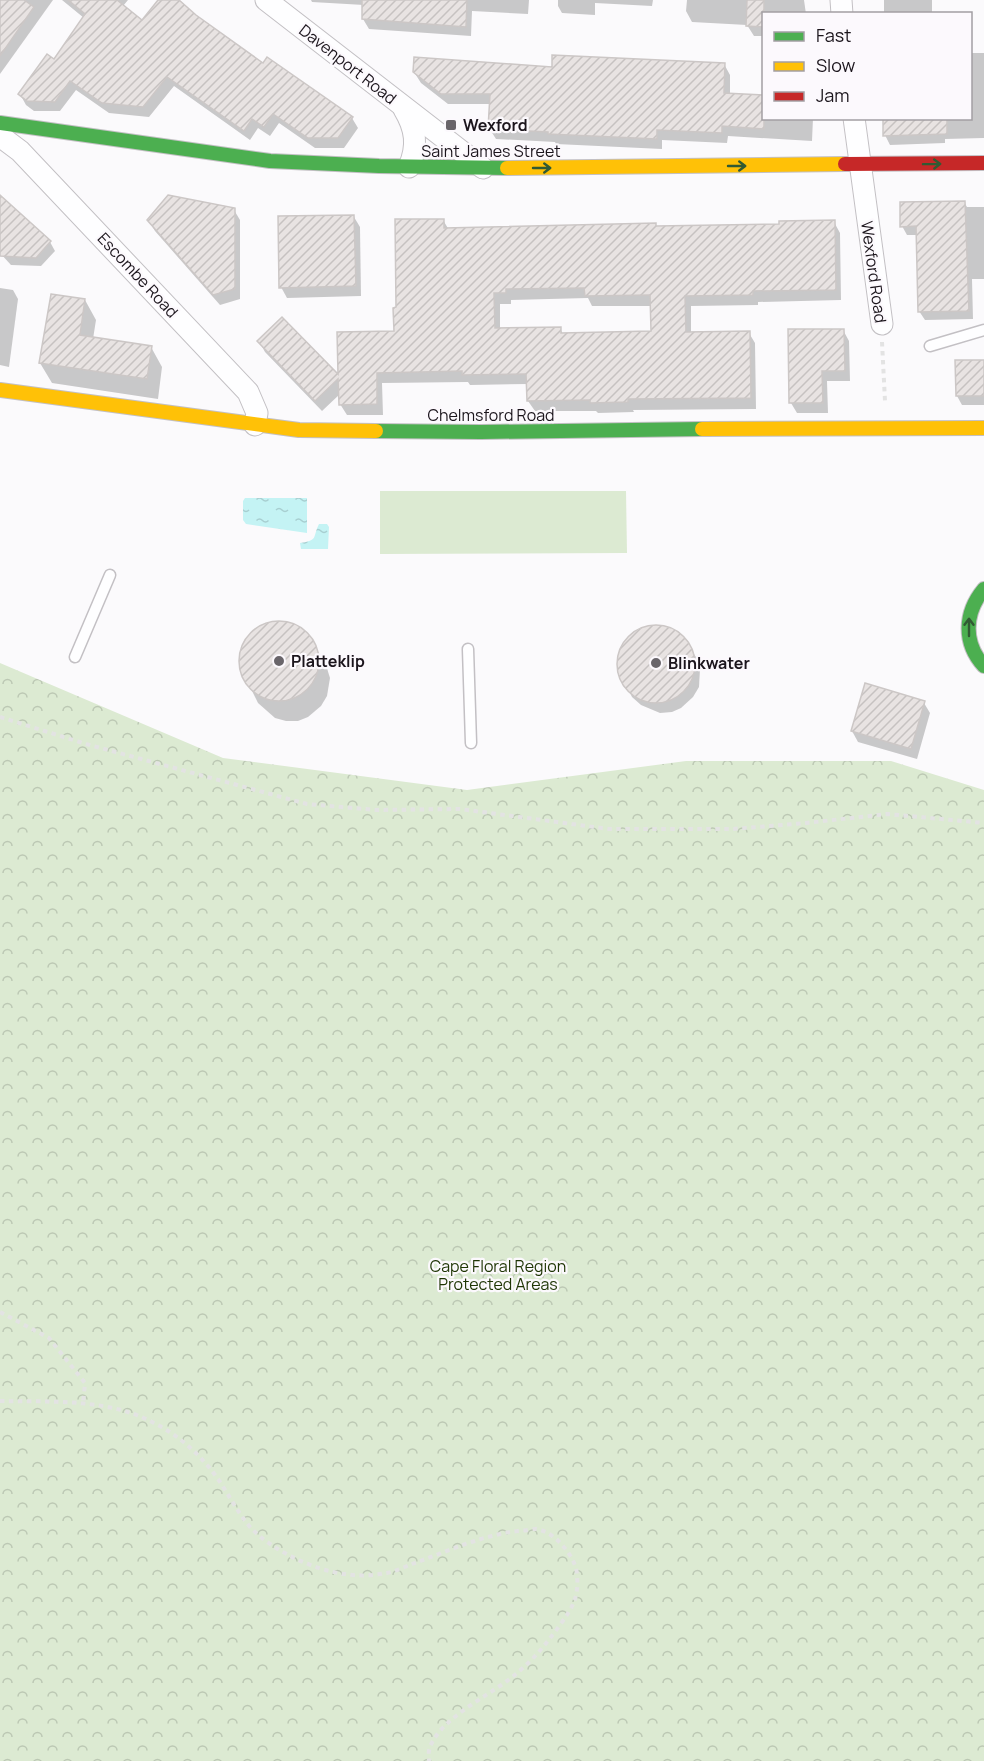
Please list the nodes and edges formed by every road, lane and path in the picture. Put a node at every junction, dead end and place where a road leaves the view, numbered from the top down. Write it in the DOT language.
graph roads {
  1 [pos="266,0"];
  2 [pos="402,106"];
  3 [pos="854,120"];
  4 [pos="0,123"];
  5 [pos="0,136"];
  6 [pos="984,163"];
  7 [pos="859,165"];
  8 [pos="409,167"];
  9 [pos="483,168"];
  10 [pos="882,324"];
  11 [pos="984,330"];
  12 [pos="930,346"];
  13 [pos="0,390"];
  14 [pos="255,425"];
  15 [pos="886,426"];
  16 [pos="984,428"];
  17 [pos="110,575"];
  18 [pos="984,589"];
  19 [pos="468,649"];
  20 [pos="75,657"];
  21 [pos="984,666"];
  22 [pos="0,717"];
  23 [pos="471,742"];
  24 [pos="984,822"];
  25 [pos="0,1312"];
  26 [pos="0,1401"];
  27 [pos="84,1404"];
  28 [pos="429,1761"];
  1 -- 2 [label="street, Davenport Road"];
  2 -- 8 [label="street, Davenport Road"];
  2 -- 9 [label="street, Davenport Road"];
  3 -- 7 [label="street, Wexford Road"];
  4 -- 8 [label="street, Saint James Street"];
  5 -- 14 [label="street, Escombe Road"];
  7 -- 6 [label="street, Saint James Street, one-way"];
  9 -- 7 [label="street, Saint James Street, one-way"];
  7 -- 10 [label="street, Wexford Road"];
  8 -- 9 [label="street, Saint James Street"];
  10 -- 15 [label="path, Wexford Road"];
  11 -- 12 [label="lane"];
  13 -- 14 [label="street, Chelmsford Road"];
  14 -- 15 [label="street, Chelmsford Road"];
  15 -- 16 [label="street, Chelmsford Road"];
  17 -- 20 [label="lane"];
  21 -- 18 [label="street, one-way"];
  19 -- 23 [label="lane"];
  22 -- 24 [label="path"];
  25 -- 27 [label="path"];
  26 -- 27 [label="path"];
  27 -- 28 [label="path"];
}
